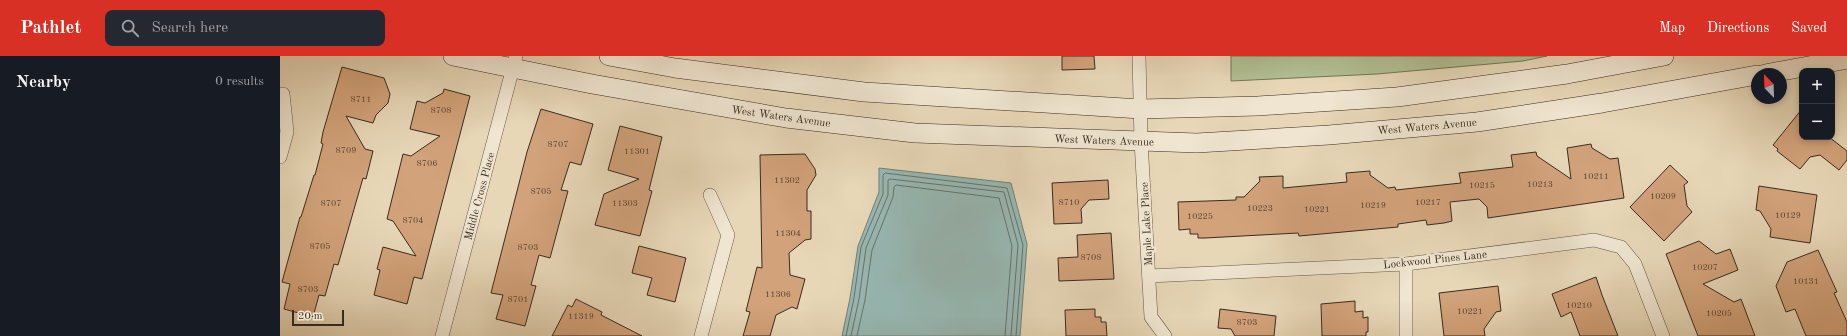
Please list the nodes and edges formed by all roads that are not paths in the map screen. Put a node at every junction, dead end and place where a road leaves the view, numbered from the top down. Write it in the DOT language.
graph roads {
  1 [pos="453,56"];
  2 [pos="609,56"];
  3 [pos="1139,56"];
  4 [pos="1664,56"];
  5 [pos="1847,59"];
  6 [pos="514,62"];
  7 [pos="1787,70"];
  8 [pos="1751,76"];
  9 [pos="283,94"];
  10 [pos="1141,109"];
  11 [pos="1141,141"];
  12 [pos="280,157"];
  13 [pos="710,195"];
  14 [pos="1406,264"];
  15 [pos="1150,276"];
  16 [pos="442,336"];
  17 [pos="701,336"];
  18 [pos="1165,336"];
  19 [pos="1406,336"];
  20 [pos="1663,336"];
  1 -- 6 [label="street, West Waters Avenue"];
  2 -- 10 [label="street"];
  3 -- 10 [label="street, Maple Lake Place"];
  4 -- 10 [label="street"];
  5 -- 7 [label="street"];
  6 -- 11 [label="street, West Waters Avenue"];
  6 -- 16 [label="street, Middle Cross Place"];
  8 -- 11 [label="street, West Waters Avenue"];
  9 -- 12 [label="street"];
  10 -- 11 [label="street, Maple Lake Place"];
  11 -- 15 [label="street, Maple Lake Place"];
  13 -- 17 [label="street"];
  14 -- 15 [label="street, Lockwood Pines Lane"];
  14 -- 19 [label="street"];
  14 -- 20 [label="street, Lockwood Pines Lane"];
  15 -- 18 [label="street, Maple Lake Place"];
}
